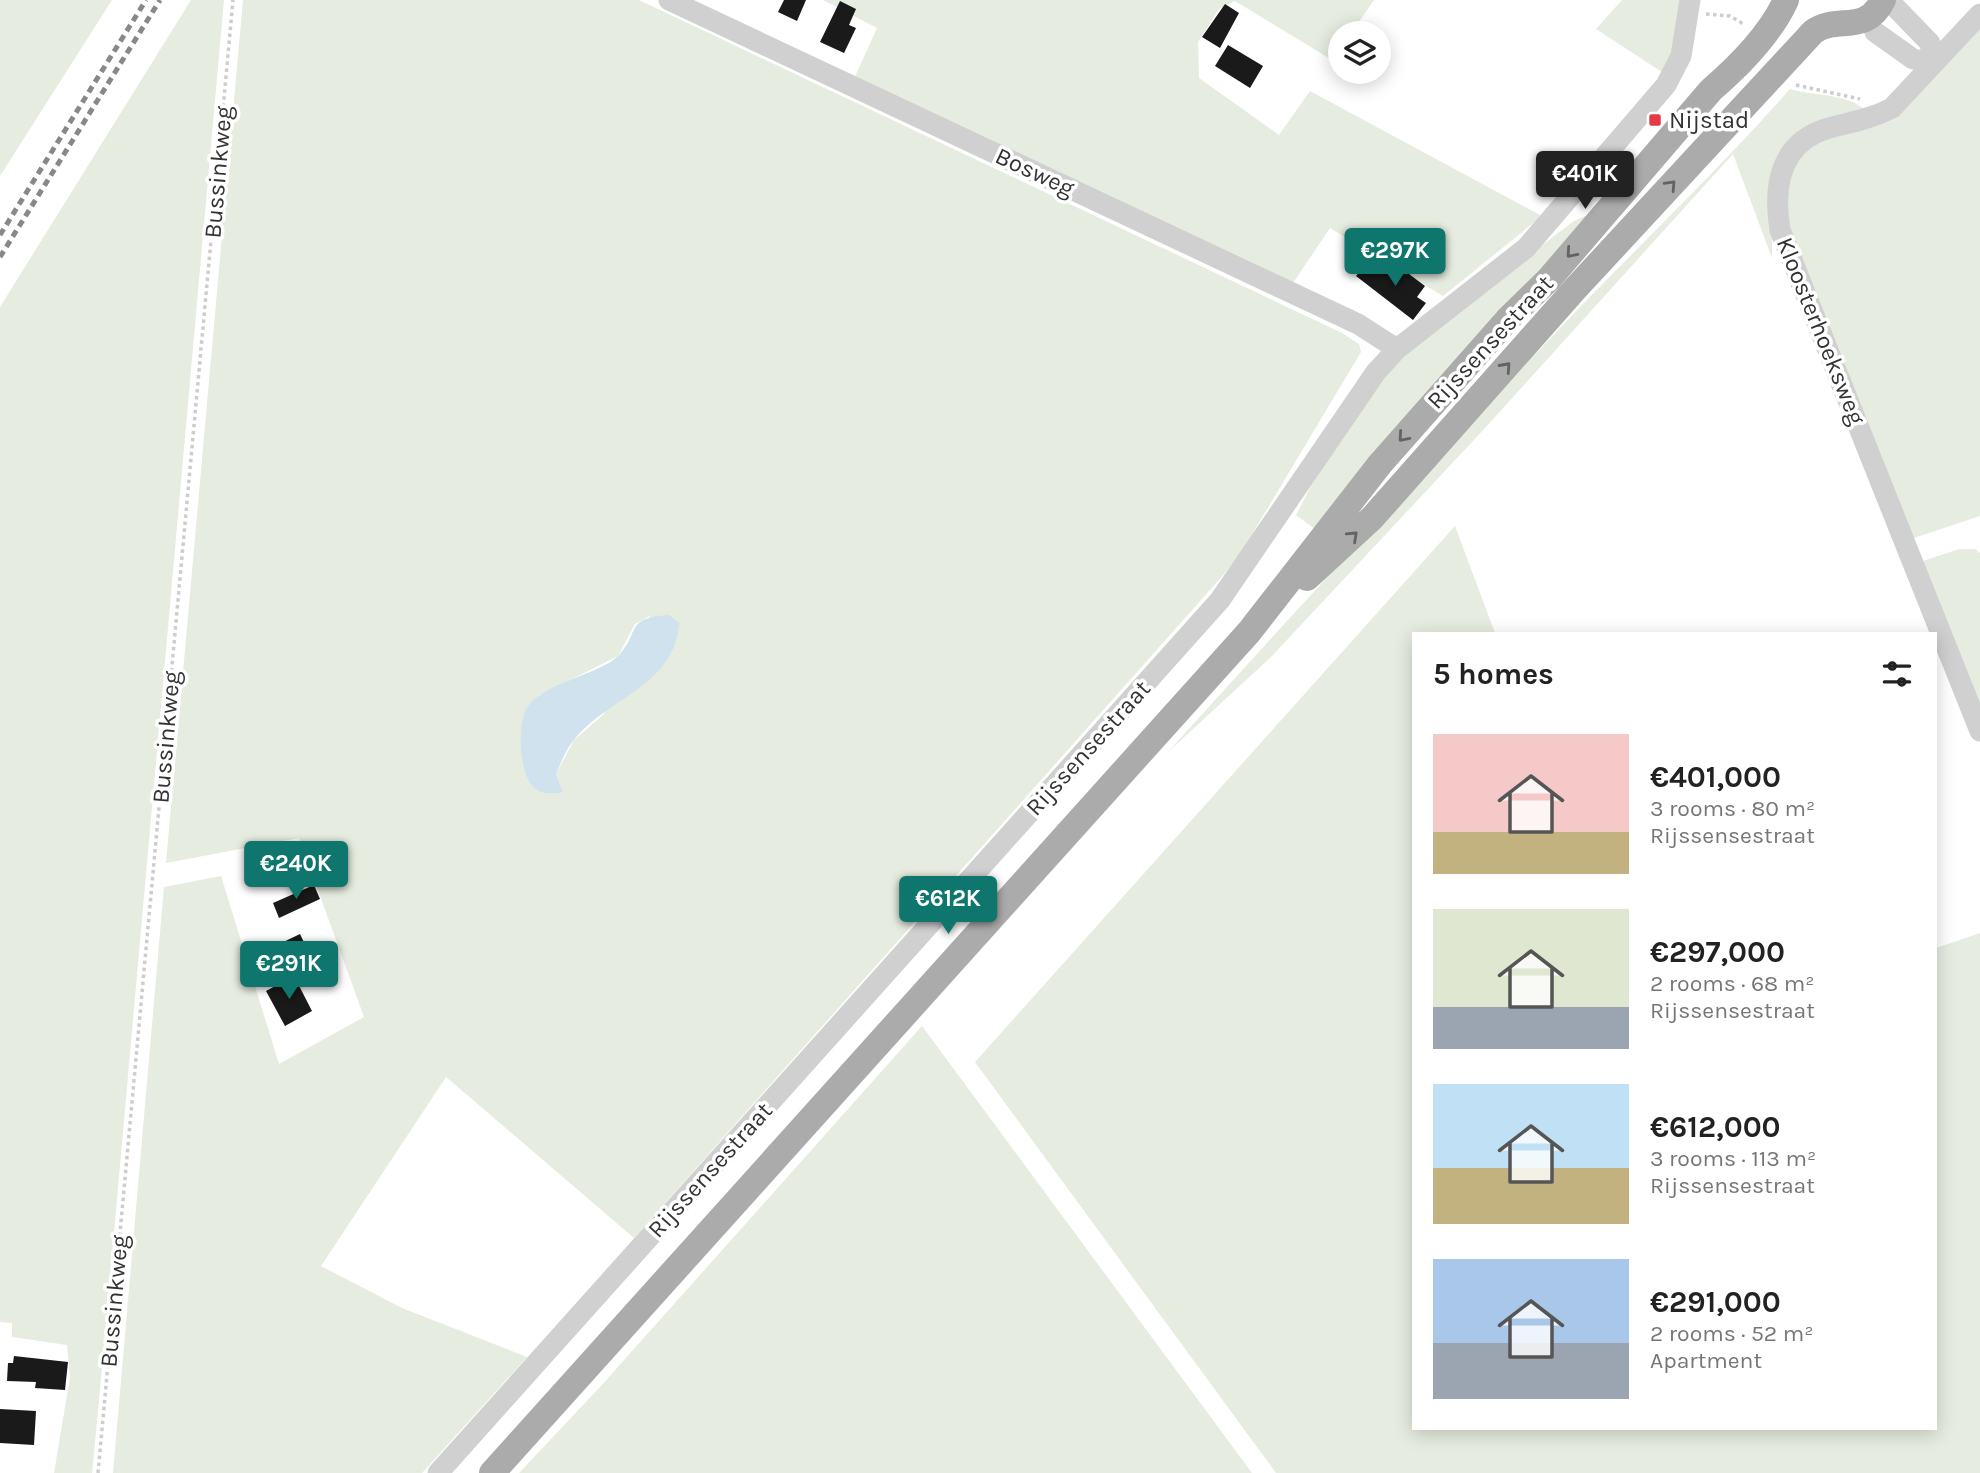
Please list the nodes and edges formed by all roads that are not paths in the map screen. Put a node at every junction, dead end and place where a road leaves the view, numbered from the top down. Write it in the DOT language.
graph roads {
  1 [pos="669,0"];
  2 [pos="1690,0"];
  3 [pos="1787,0"];
  4 [pos="1892,2"];
  5 [pos="1766,8"];
  6 [pos="1980,14"];
  7 [pos="1875,32"];
  8 [pos="1821,35"];
  9 [pos="1933,63"];
  10 [pos="1712,90"];
  11 [pos="1397,349"];
  12 [pos="1249,632"];
  13 [pos="1980,731"];
  14 [pos="438,1473"];
  15 [pos="492,1473"];
  1 -- 11 [label="street, Bosweg"];
  2 -- 11 [label="street, Rijssensestraat"];
  3 -- 8 [label="main road"];
  3 -- 10 [label="main road, Rijssensestraat"];
  4 -- 7 [label="main road"];
  4 -- 8 [label="main road"];
  4 -- 9 [label="street"];
  5 -- 10 [label="main road, Rijssensestraat"];
  6 -- 9 [label="street, Kloosterhoeksweg"];
  7 -- 8 [label="main road"];
  7 -- 9 [label="street"];
  12 -- 8 [label="main road, Rijssensestraat, one-way"];
  9 -- 13 [label="street, Kloosterhoeksweg"];
  10 -- 12 [label="main road, Rijssensestraat, one-way"];
  11 -- 14 [label="street, Rijssensestraat"];
  12 -- 15 [label="main road, Rijssensestraat"];
}
